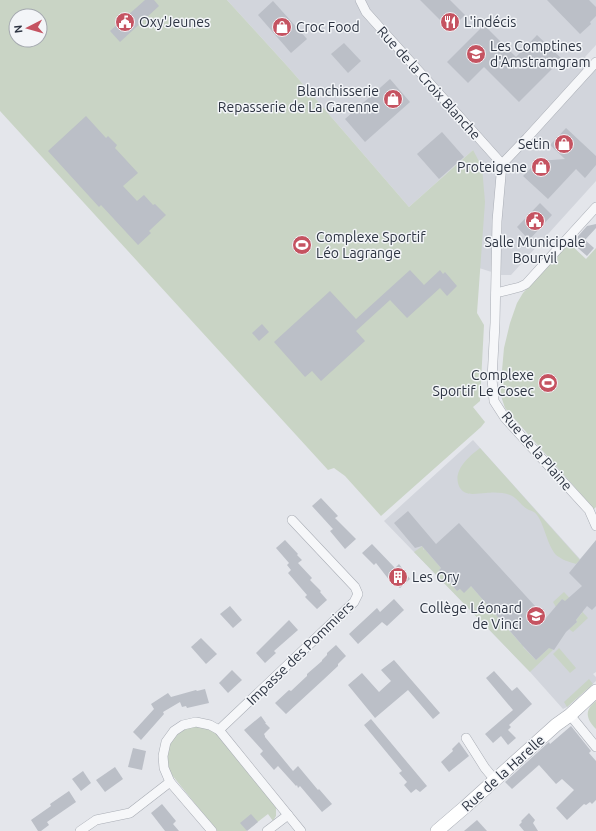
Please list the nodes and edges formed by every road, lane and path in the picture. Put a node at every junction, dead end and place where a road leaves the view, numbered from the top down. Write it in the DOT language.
graph roads {
  1 [pos="360,0"];
  2 [pos="596,62"];
  3 [pos="502,164"];
  4 [pos="596,207"];
  5 [pos="496,293"];
  6 [pos="292,520"];
  7 [pos="596,526"];
  8 [pos="596,692"];
  9 [pos="570,715"];
  10 [pos="219,730"];
  11 [pos="466,738"];
  12 [pos="596,747"];
  13 [pos="496,780"];
  14 [pos="170,782"];
  15 [pos="288,814"];
  16 [pos="80,831"];
  17 [pos="212,831"];
  18 [pos="268,831"];
  19 [pos="301,831"];
  20 [pos="437,831"];
  1 -- 3 [label="street, Rue de la Croix Blanche"];
  2 -- 3 [label="street"];
  3 -- 5 [label="street, Rue de la Plaine"];
  4 -- 5 [label="street"];
  5 -- 7 [label="street, Rue de la Plaine"];
  6 -- 10 [label="street, Impasse des Pommiers"];
  8 -- 9 [label="street, Rue de la Harelle"];
  9 -- 12 [label="street"];
  9 -- 13 [label="street, Rue de la Harelle"];
  10 -- 14 [label="street"];
  10 -- 15 [label="street"];
  11 -- 13 [label="street"];
  13 -- 20 [label="street, Rue de la Harelle"];
  14 -- 16 [label="street"];
  14 -- 17 [label="street"];
  15 -- 18 [label="street"];
  15 -- 19 [label="street"];
}
